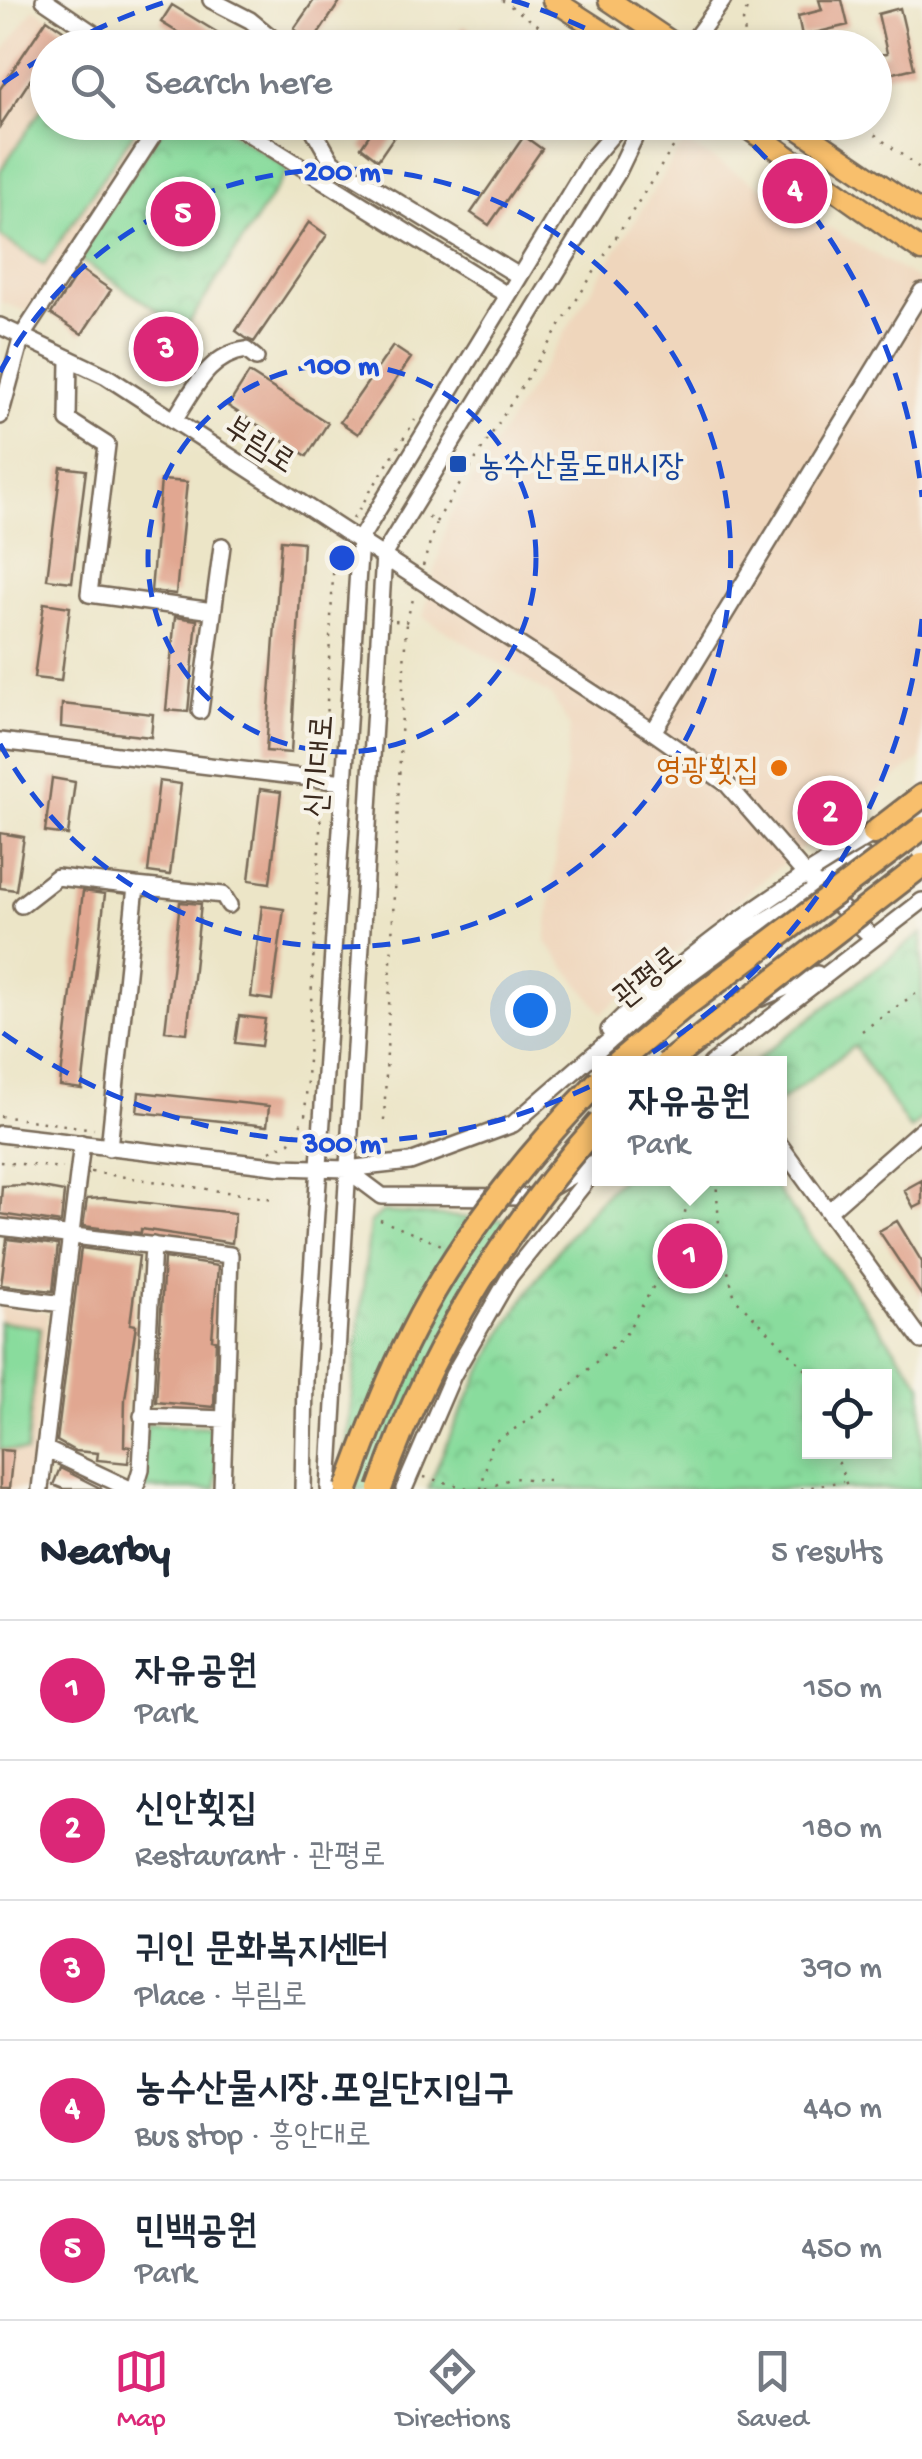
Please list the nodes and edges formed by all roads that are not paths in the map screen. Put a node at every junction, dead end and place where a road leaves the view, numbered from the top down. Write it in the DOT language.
graph roads {
  1 [pos="44,0"];
  2 [pos="211,0"];
  3 [pos="553,0"];
  4 [pos="609,0"];
  5 [pos="724,0"];
  6 [pos="88,30"];
  7 [pos="262,30"];
  8 [pos="600,30"];
  9 [pos="653,30"];
  10 [pos="702,30"];
  11 [pos="150,140"];
  12 [pos="259,140"];
  13 [pos="319,140"];
  14 [pos="608,140"];
  15 [pos="633,140"];
  16 [pos="765,140"];
  17 [pos="815,140"];
  18 [pos="922,213"];
  19 [pos="922,251"];
  20 [pos="519,276"];
  21 [pos="922,291"];
  22 [pos="507,295"];
  23 [pos="0,326"];
  24 [pos="22,336"];
  25 [pos="256,358"];
  26 [pos="69,360"];
  27 [pos="0,416"];
  28 [pos="174,420"];
  29 [pos="360,539"];
  30 [pos="222,546"];
  31 [pos="384,554"];
  32 [pos="213,611"];
  33 [pos="200,711"];
  34 [pos="654,732"];
  35 [pos="0,740"];
  36 [pos="344,782"];
  37 [pos="922,784"];
  38 [pos="922,796"];
  39 [pos="922,826"];
  40 [pos="874,833"];
  41 [pos="922,865"];
  42 [pos="805,874"];
  43 [pos="922,876"];
  44 [pos="136,886"];
  45 [pos="819,887"];
  46 [pos="922,900"];
  47 [pos="21,905"];
  48 [pos="229,905"];
  49 [pos="859,924"];
  50 [pos="744,933"];
  51 [pos="873,938"];
  52 [pos="837,966"];
  53 [pos="761,998"];
  54 [pos="592,1056"];
  55 [pos="592,1056"];
  56 [pos="625,1056"];
  57 [pos="676,1056"];
  58 [pos="690,1056"];
  59 [pos="722,1056"];
  60 [pos="592,1089"];
  61 [pos="514,1124"];
  62 [pos="922,1128"];
  63 [pos="592,1131"];
  64 [pos="0,1134"];
  65 [pos="592,1143"];
  66 [pos="82,1144"];
  67 [pos="109,1148"];
  68 [pos="787,1155"];
  69 [pos="592,1166"];
  70 [pos="320,1168"];
  71 [pos="346,1170"];
  72 [pos="592,1172"];
  73 [pos="534,1198"];
  74 [pos="830,1210"];
  75 [pos="0,1227"];
  76 [pos="72,1235"];
  77 [pos="153,1245"];
  78 [pos="0,1296"];
  79 [pos="63,1304"];
  80 [pos="922,1342"];
  81 [pos="142,1416"];
  82 [pos="226,1419"];
  83 [pos="45,1450"];
  84 [pos="40,1489"];
  85 [pos="133,1489"];
  86 [pos="222,1489"];
  87 [pos="300,1489"];
  88 [pos="329,1489"];
  89 [pos="348,1489"];
  90 [pos="383,1489"];
  91 [pos="404,1489"];
  1 -- 6 [label="street"];
  2 -- 7 [label="street"];
  3 -- 8 [label="main road"];
  4 -- 9 [label="main road"];
  5 -- 10 [label="street"];
  11 -- 24 [label="street"];
  12 -- 22 [label="street"];
  13 -- 20 [label="street"];
  14 -- 20 [label="street, 신기대로"];
  15 -- 31 [label="street, 신기대로"];
  16 -- 19 [label="main road"];
  17 -- 18 [label="main road"];
  20 -- 22 [label="street, 신기대로"];
  21 -- 34 [label="street"];
  22 -- 29 [label="street, 신기대로"];
  23 -- 24 [label="street, 부림로"];
  24 -- 26 [label="street, 부림로"];
  24 -- 27 [label="street"];
  25 -- 28 [label="street"];
  26 -- 28 [label="street, 부림로"];
  26 -- 32 [label="street"];
  28 -- 29 [label="street, 부림로"];
  29 -- 31 [label="street, 부림로"];
  29 -- 36 [label="street, 신기대로"];
  30 -- 32 [label="street"];
  31 -- 34 [label="street, 부림로"];
  31 -- 71 [label="street, 신기대로"];
  32 -- 33 [label="street"];
  34 -- 42 [label="street, 부림로"];
  35 -- 36 [label="street"];
  36 -- 70 [label="street, 신기대로"];
  37 -- 42 [label="street"];
  38 -- 40 [label="highway"];
  39 -- 45 [label="street, 관평로"];
  39 -- 56 [label="highway, bridge"];
  40 -- 42 [label="street"];
  41 -- 57 [label="highway, bridge"];
  42 -- 45 [label="street, 부림로"];
  42 -- 50 [label="street"];
  42 -- 61 [label="street"];
  43 -- 49 [label="street"];
  44 -- 47 [label="street"];
  44 -- 48 [label="street"];
  44 -- 67 [label="street"];
  45 -- 49 [label="street, 부림로"];
  45 -- 50 [label="street, 관평로"];
  46 -- 51 [label="street"];
  49 -- 51 [label="street, 부림로"];
  49 -- 53 [label="street"];
  50 -- 54 [label="street, 관평로"];
  51 -- 52 [label="street"];
  52 -- 53 [label="street"];
  52 -- 59 [label="street"];
  53 -- 58 [label="street"];
  55 -- 61 [label="street, 관평로"];
  60 -- 89 [label="highway, bridge"];
  61 -- 71 [label="street, 관평로"];
  62 -- 74 [label="street"];
  63 -- 90 [label="highway, bridge"];
  64 -- 66 [label="street, 관평로"];
  65 -- 73 [label="street"];
  66 -- 67 [label="street, 관평로"];
  66 -- 76 [label="street"];
  67 -- 70 [label="street, 관평로"];
  68 -- 74 [label="street"];
  69 -- 73 [label="street"];
  70 -- 71 [label="street, 관평로"];
  70 -- 87 [label="street, 신기대로"];
  71 -- 73 [label="street, 관평로"];
  71 -- 88 [label="street, 신기대로"];
  72 -- 91 [label="street"];
  73 -- 90 [label="street"];
  74 -- 80 [label="street"];
  75 -- 76 [label="street"];
  76 -- 77 [label="street"];
  76 -- 79 [label="street"];
  77 -- 81 [label="street"];
  77 -- 82 [label="street"];
  78 -- 79 [label="street"];
  79 -- 83 [label="street"];
  81 -- 82 [label="street"];
  81 -- 85 [label="street"];
  82 -- 86 [label="street"];
  83 -- 84 [label="street"];
  83 -- 85 [label="street"];
}
